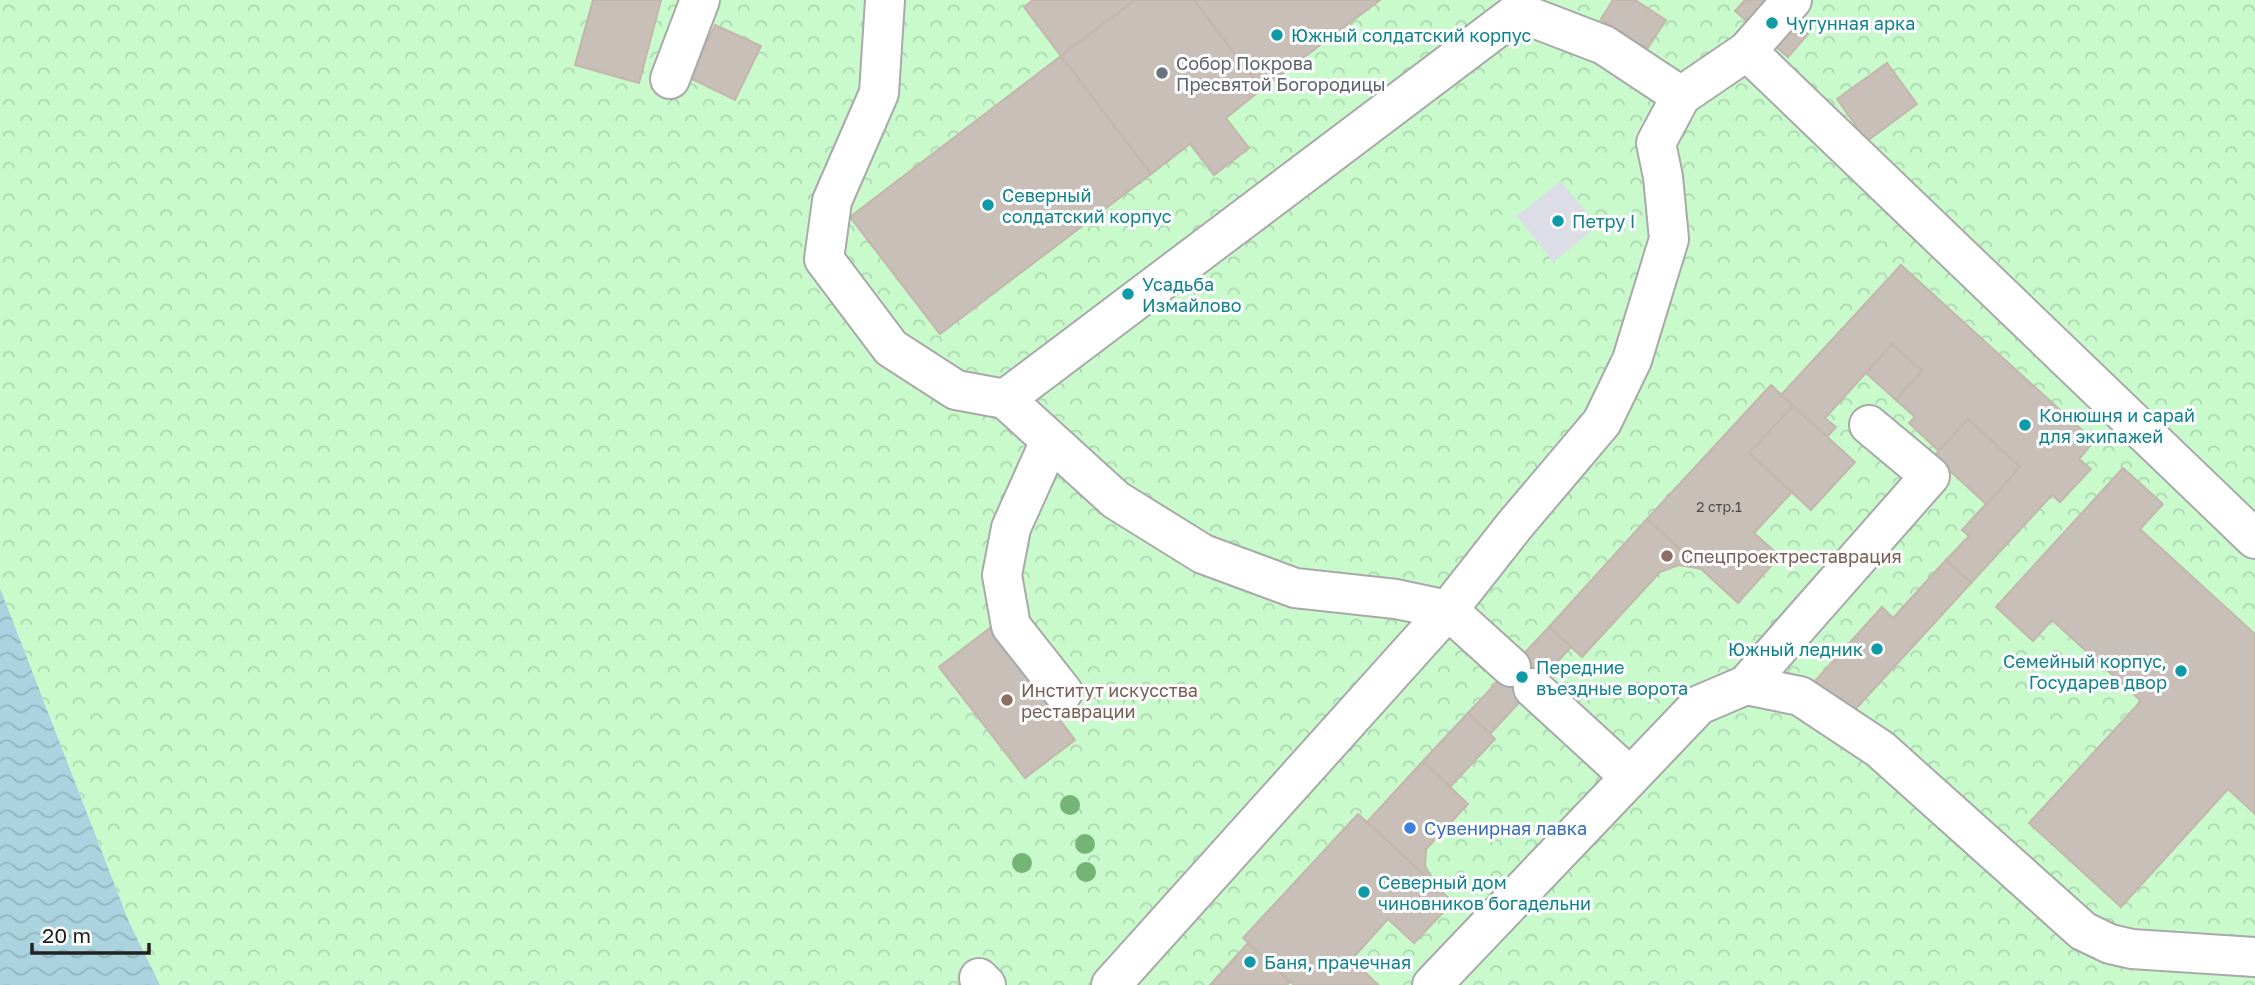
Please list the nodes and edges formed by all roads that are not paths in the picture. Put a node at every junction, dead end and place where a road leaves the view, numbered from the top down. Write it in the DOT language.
graph roads {
  1 [pos="700,0"];
  2 [pos="885,0"];
  3 [pos="1792,0"];
  4 [pos="1517,6"];
  5 [pos="1747,51"];
  6 [pos="670,79"];
  7 [pos="1681,96"];
  8 [pos="1004,399"];
  9 [pos="1868,425"];
  10 [pos="1050,440"];
  11 [pos="2255,539"];
  12 [pos="1448,610"];
  13 [pos="1746,685"];
  14 [pos="1063,692"];
  15 [pos="1629,776"];
  16 [pos="2255,957"];
  17 [pos="1111,985"];
  18 [pos="1432,985"];
  1 -- 6 [label="lane"];
  2 -- 8 [label="lane"];
  3 -- 5 [label="lane"];
  4 -- 7 [label="lane"];
  4 -- 8 [label="lane"];
  5 -- 7 [label="lane"];
  5 -- 11 [label="lane"];
  7 -- 12 [label="lane"];
  8 -- 10 [label="lane"];
  9 -- 13 [label="lane"];
  10 -- 12 [label="lane"];
  10 -- 14 [label="lane"];
  12 -- 15 [label="lane"];
  12 -- 17 [label="lane"];
  13 -- 15 [label="lane"];
  13 -- 16 [label="lane"];
  15 -- 18 [label="lane"];
}
